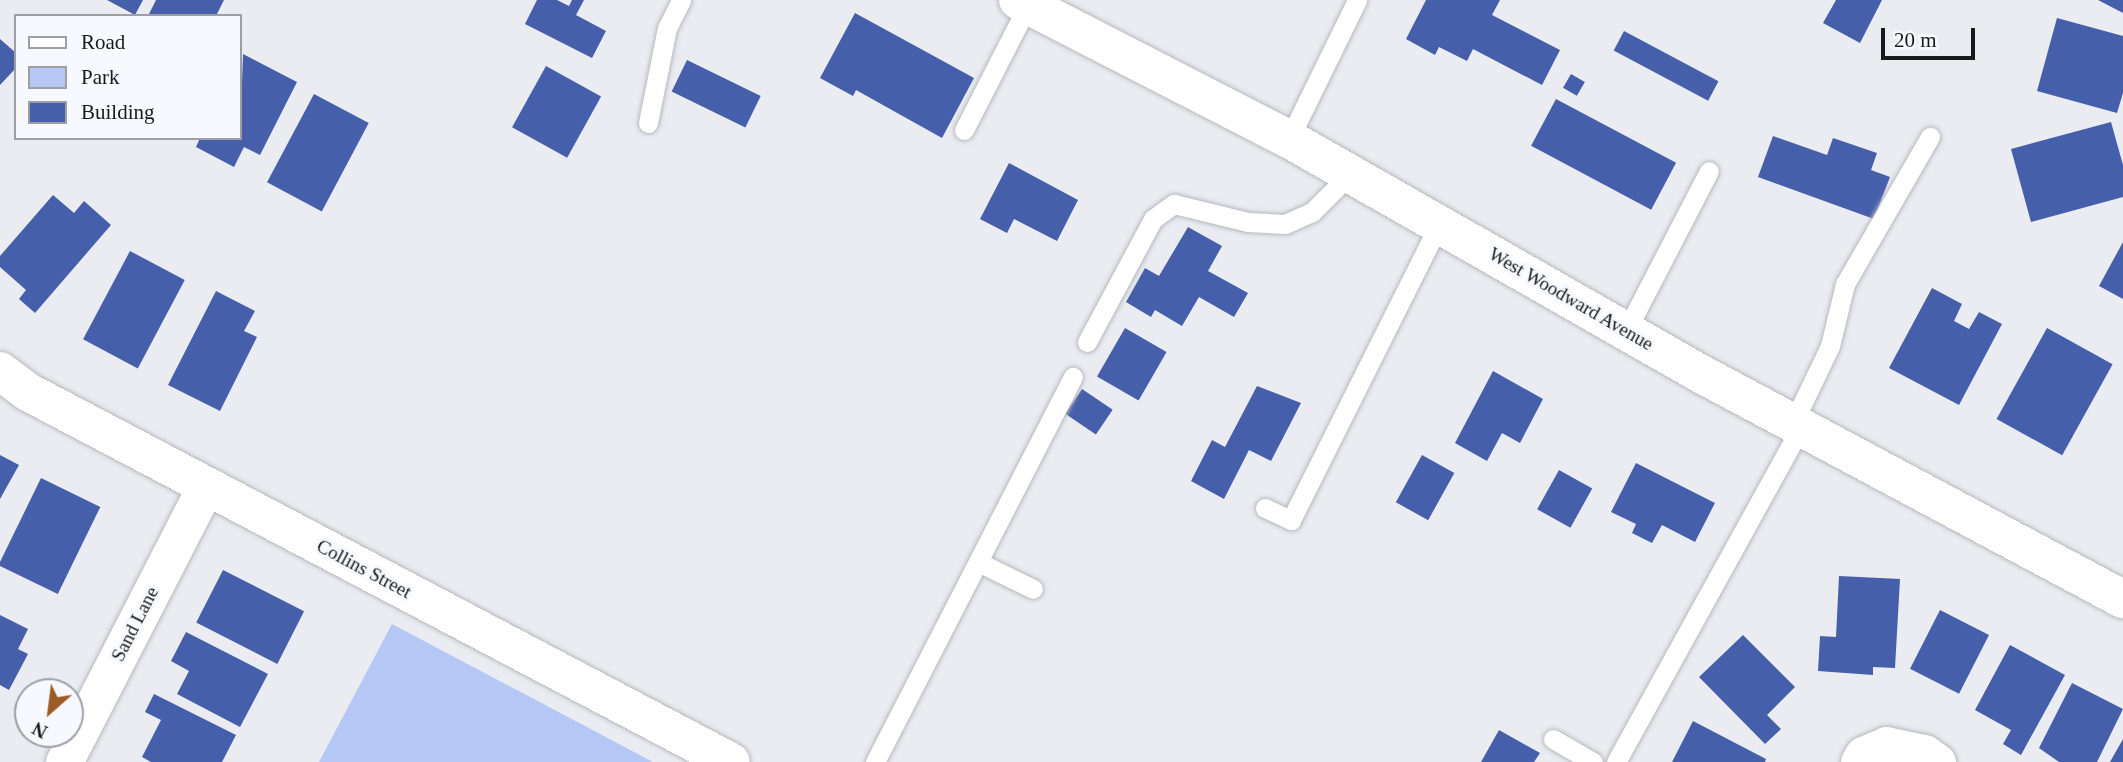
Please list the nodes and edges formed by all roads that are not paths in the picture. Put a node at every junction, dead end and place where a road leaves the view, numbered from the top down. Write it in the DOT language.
graph roads {
  1 [pos="681,0"];
  2 [pos="1357,0"];
  3 [pos="1023,3"];
  4 [pos="648,123"];
  5 [pos="964,130"];
  6 [pos="1930,137"];
  7 [pos="1290,139"];
  8 [pos="1710,171"];
  9 [pos="1350,174"];
  10 [pos="1439,224"];
  11 [pos="1626,331"];
  12 [pos="1087,342"];
  13 [pos="0,371"];
  14 [pos="1073,377"];
  15 [pos="1797,425"];
  16 [pos="206,486"];
  17 [pos="1265,508"];
  18 [pos="978,562"];
  19 [pos="1033,589"];
  20 [pos="2123,599"];
  21 [pos="1553,739"];
  22 [pos="64,762"];
  23 [pos="731,762"];
  24 [pos="875,762"];
  25 [pos="1593,762"];
  26 [pos="1616,762"];
  27 [pos="1859,762"];
  28 [pos="1937,762"];
  1 -- 4 [label="lane"];
  2 -- 7 [label="lane"];
  3 -- 5 [label="lane"];
  3 -- 7 [label="street, West Woodward Avenue"];
  6 -- 15 [label="lane"];
  7 -- 9 [label="street, West Woodward Avenue"];
  8 -- 11 [label="lane"];
  9 -- 10 [label="street, West Woodward Avenue"];
  9 -- 12 [label="lane"];
  10 -- 11 [label="street, West Woodward Avenue"];
  10 -- 17 [label="lane"];
  11 -- 15 [label="street, West Woodward Avenue"];
  13 -- 16 [label="street, Collins Street"];
  14 -- 18 [label="lane"];
  15 -- 20 [label="street, West Woodward Avenue"];
  15 -- 26 [label="lane"];
  16 -- 22 [label="street, Sand Lane"];
  16 -- 23 [label="street, Collins Street"];
  18 -- 19 [label="lane"];
  18 -- 24 [label="lane"];
  21 -- 25 [label="lane"];
  27 -- 28 [label="street"];
}
